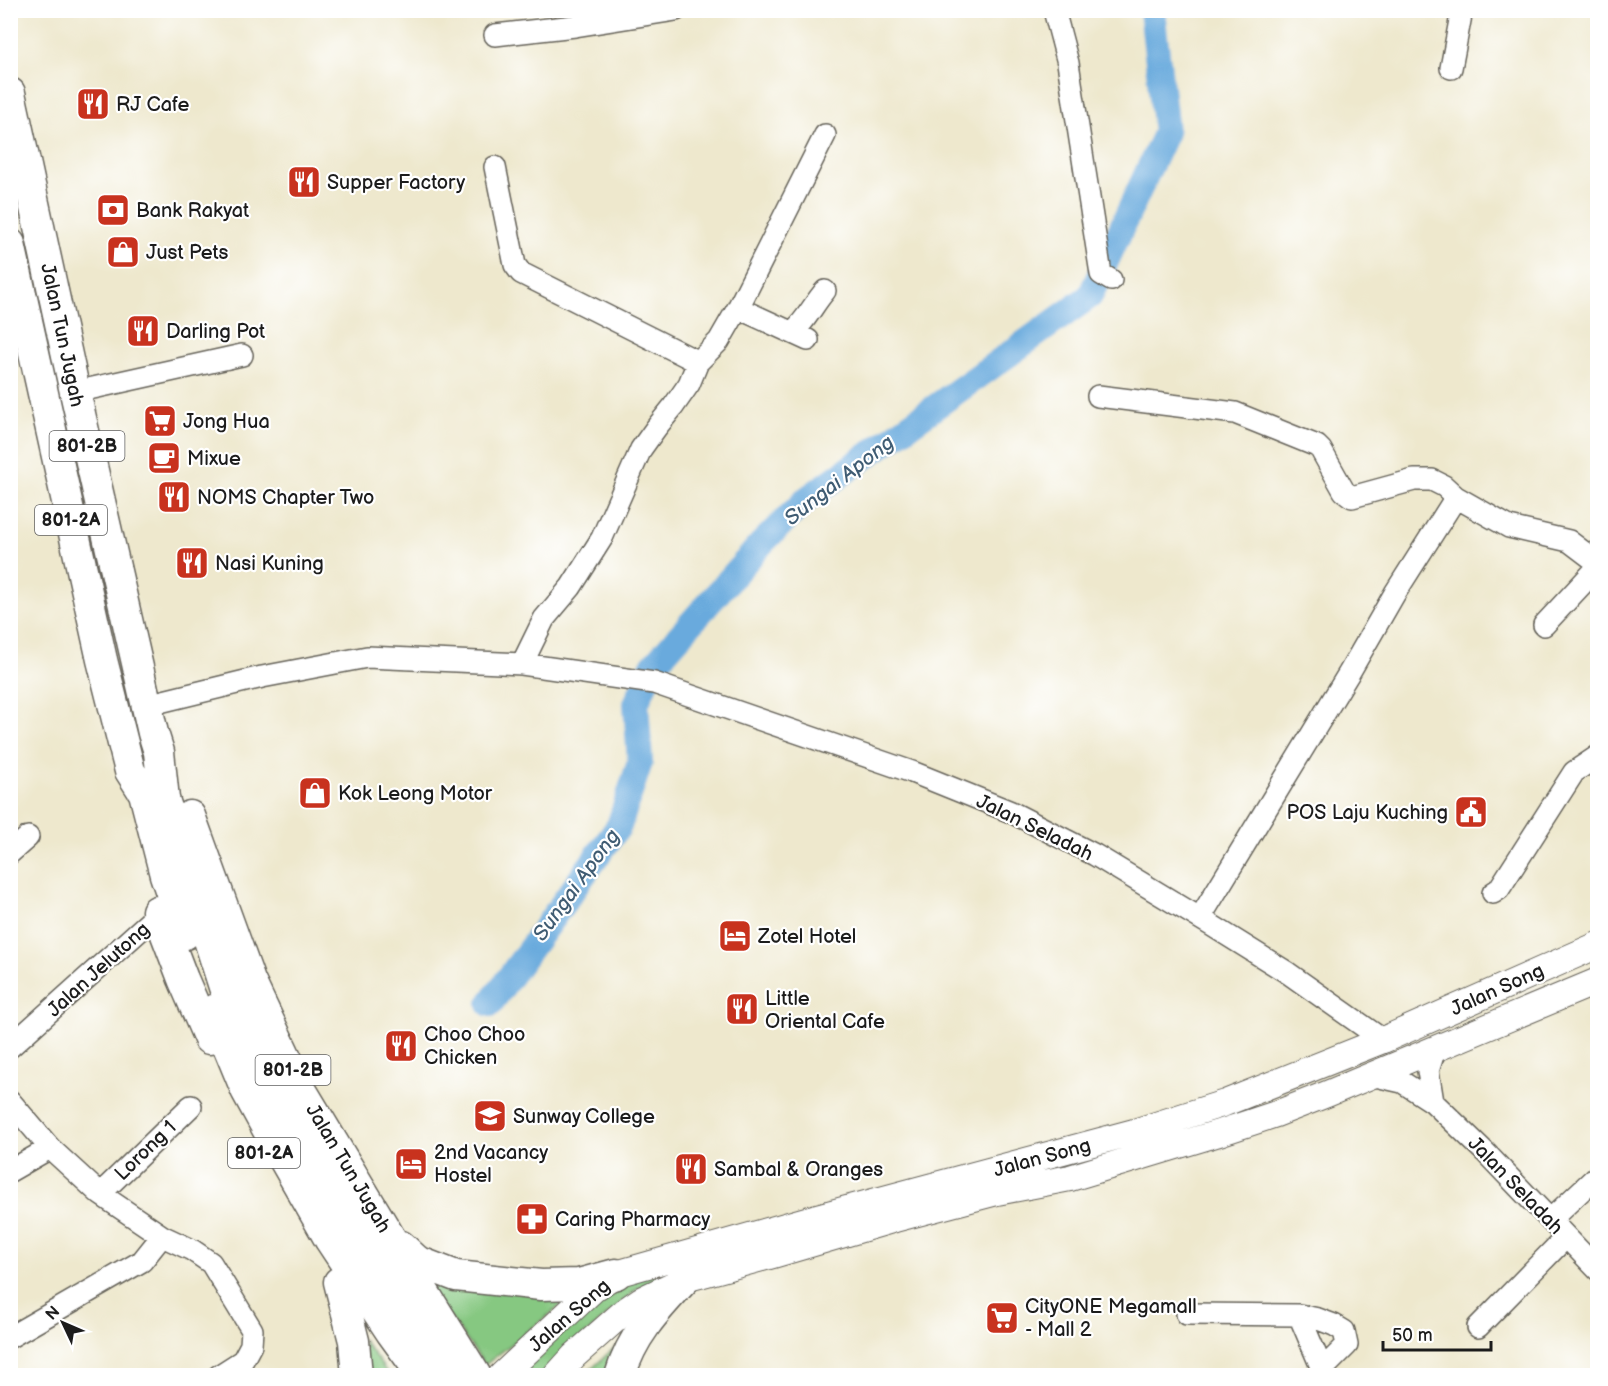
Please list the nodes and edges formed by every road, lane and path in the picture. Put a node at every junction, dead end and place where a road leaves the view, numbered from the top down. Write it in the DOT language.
graph roads {
  1 [pos="676,10"];
  2 [pos="1054,10"];
  3 [pos="1462,10"];
  4 [pos="574,18"];
  5 [pos="495,34"];
  6 [pos="1451,68"];
  7 [pos="10,93"];
  8 [pos="825,135"];
  9 [pos="495,167"];
  10 [pos="10,244"];
  11 [pos="1106,277"];
  12 [pos="825,291"];
  13 [pos="738,308"];
  14 [pos="242,355"];
  15 [pos="698,362"];
  16 [pos="75,392"];
  17 [pos="1098,396"];
  18 [pos="1456,497"];
  19 [pos="1598,565"];
  20 [pos="1544,626"];
  21 [pos="522,664"];
  22 [pos="147,705"];
  23 [pos="159,752"];
  24 [pos="1598,756"];
  25 [pos="146,788"];
  26 [pos="28,837"];
  27 [pos="10,854"];
  28 [pos="1493,893"];
  29 [pos="158,914"];
  30 [pos="1200,918"];
  31 [pos="1598,945"];
  32 [pos="1598,981"];
  33 [pos="1383,1040"];
  34 [pos="10,1047"];
  35 [pos="1435,1049"];
  36 [pos="1371,1075"];
  37 [pos="10,1101"];
  38 [pos="1433,1102"];
  39 [pos="190,1106"];
  40 [pos="50,1148"];
  41 [pos="10,1172"];
  42 [pos="1598,1175"];
  43 [pos="100,1194"];
  44 [pos="1550,1220"];
  45 [pos="388,1234"];
  46 [pos="162,1236"];
  47 [pos="1566,1237"];
  48 [pos="1598,1270"];
  49 [pos="616,1274"];
  50 [pos="685,1279"];
  51 [pos="339,1282"];
  52 [pos="1187,1314"];
  53 [pos="1299,1315"];
  54 [pos="1478,1327"];
  55 [pos="10,1337"];
  56 [pos="1319,1372"];
  57 [pos="467,1373"];
  58 [pos="218,1376"];
  59 [pos="357,1376"];
  60 [pos="402,1376"];
  61 [pos="423,1376"];
  62 [pos="501,1376"];
  63 [pos="556,1376"];
  64 [pos="620,1376"];
  1 -- 4 [label="street"];
  2 -- 11 [label="street"];
  3 -- 6 [label="street"];
  4 -- 5 [label="street"];
  7 -- 16 [label="highway, Jalan Tun Jugah / 801-2B"];
  8 -- 13 [label="street"];
  9 -- 15 [label="street"];
  10 -- 25 [label="highway, Jalan Tun Jugah / 801-2A"];
  12 -- 13 [label="street"];
  13 -- 15 [label="street"];
  14 -- 16 [label="street"];
  15 -- 21 [label="street"];
  16 -- 22 [label="highway, Jalan Tun Jugah / 801-2B"];
  17 -- 18 [label="street"];
  18 -- 19 [label="street"];
  18 -- 30 [label="street"];
  19 -- 20 [label="street"];
  21 -- 22 [label="street, Jalan Seladah"];
  21 -- 30 [label="street, Jalan Seladah"];
  22 -- 23 [label="highway, Jalan Tun Jugah / 801-2B"];
  23 -- 25 [label="highway, Jalan Tun Jugah / 801-2B"];
  23 -- 45 [label="highway, Jalan Tun Jugah / 801-2B"];
  24 -- 28 [label="street"];
  25 -- 29 [label="highway, Jalan Tun Jugah / 801-2A"];
  25 -- 57 [label="highway, Jalan Tun Jugah / 801-2B"];
  25 -- 61 [label="highway, Jalan Tun Jugah / 801-2A"];
  26 -- 27 [label="street"];
  29 -- 34 [label="street, Jalan Jelutong"];
  29 -- 51 [label="highway, Jalan Tun Jugah / 801-2A"];
  30 -- 33 [label="street, Jalan Seladah"];
  31 -- 33 [label="main road, Jalan Song"];
  32 -- 35 [label="main road, Jalan Song"];
  33 -- 49 [label="main road, Jalan Song"];
  35 -- 36 [label="main road, Jalan Song"];
  35 -- 38 [label="street"];
  36 -- 38 [label="street, Jalan Seladah"];
  36 -- 50 [label="main road, Jalan Song"];
  37 -- 40 [label="street"];
  38 -- 44 [label="street, Jalan Seladah"];
  39 -- 43 [label="street, Lorong 1"];
  40 -- 41 [label="street"];
  40 -- 43 [label="street"];
  42 -- 44 [label="street"];
  43 -- 46 [label="street"];
  44 -- 47 [label="street, Jalan Seladah"];
  45 -- 49 [label="highway"];
  45 -- 57 [label="highway, Jalan Tun Jugah / 801-2B"];
  46 -- 55 [label="street"];
  46 -- 58 [label="street"];
  47 -- 48 [label="street, Jalan Seladah"];
  47 -- 54 [label="street"];
  49 -- 62 [label="main road, Jalan Song"];
  50 -- 63 [label="main road, Jalan Song"];
  50 -- 64 [label="highway"];
  51 -- 59 [label="highway"];
  51 -- 60 [label="highway, Jalan Tun Jugah / 801-2A"];
  52 -- 53 [label="street"];
  53 -- 56 [label="street"];
  53 -- 56 [label="street"];
}
